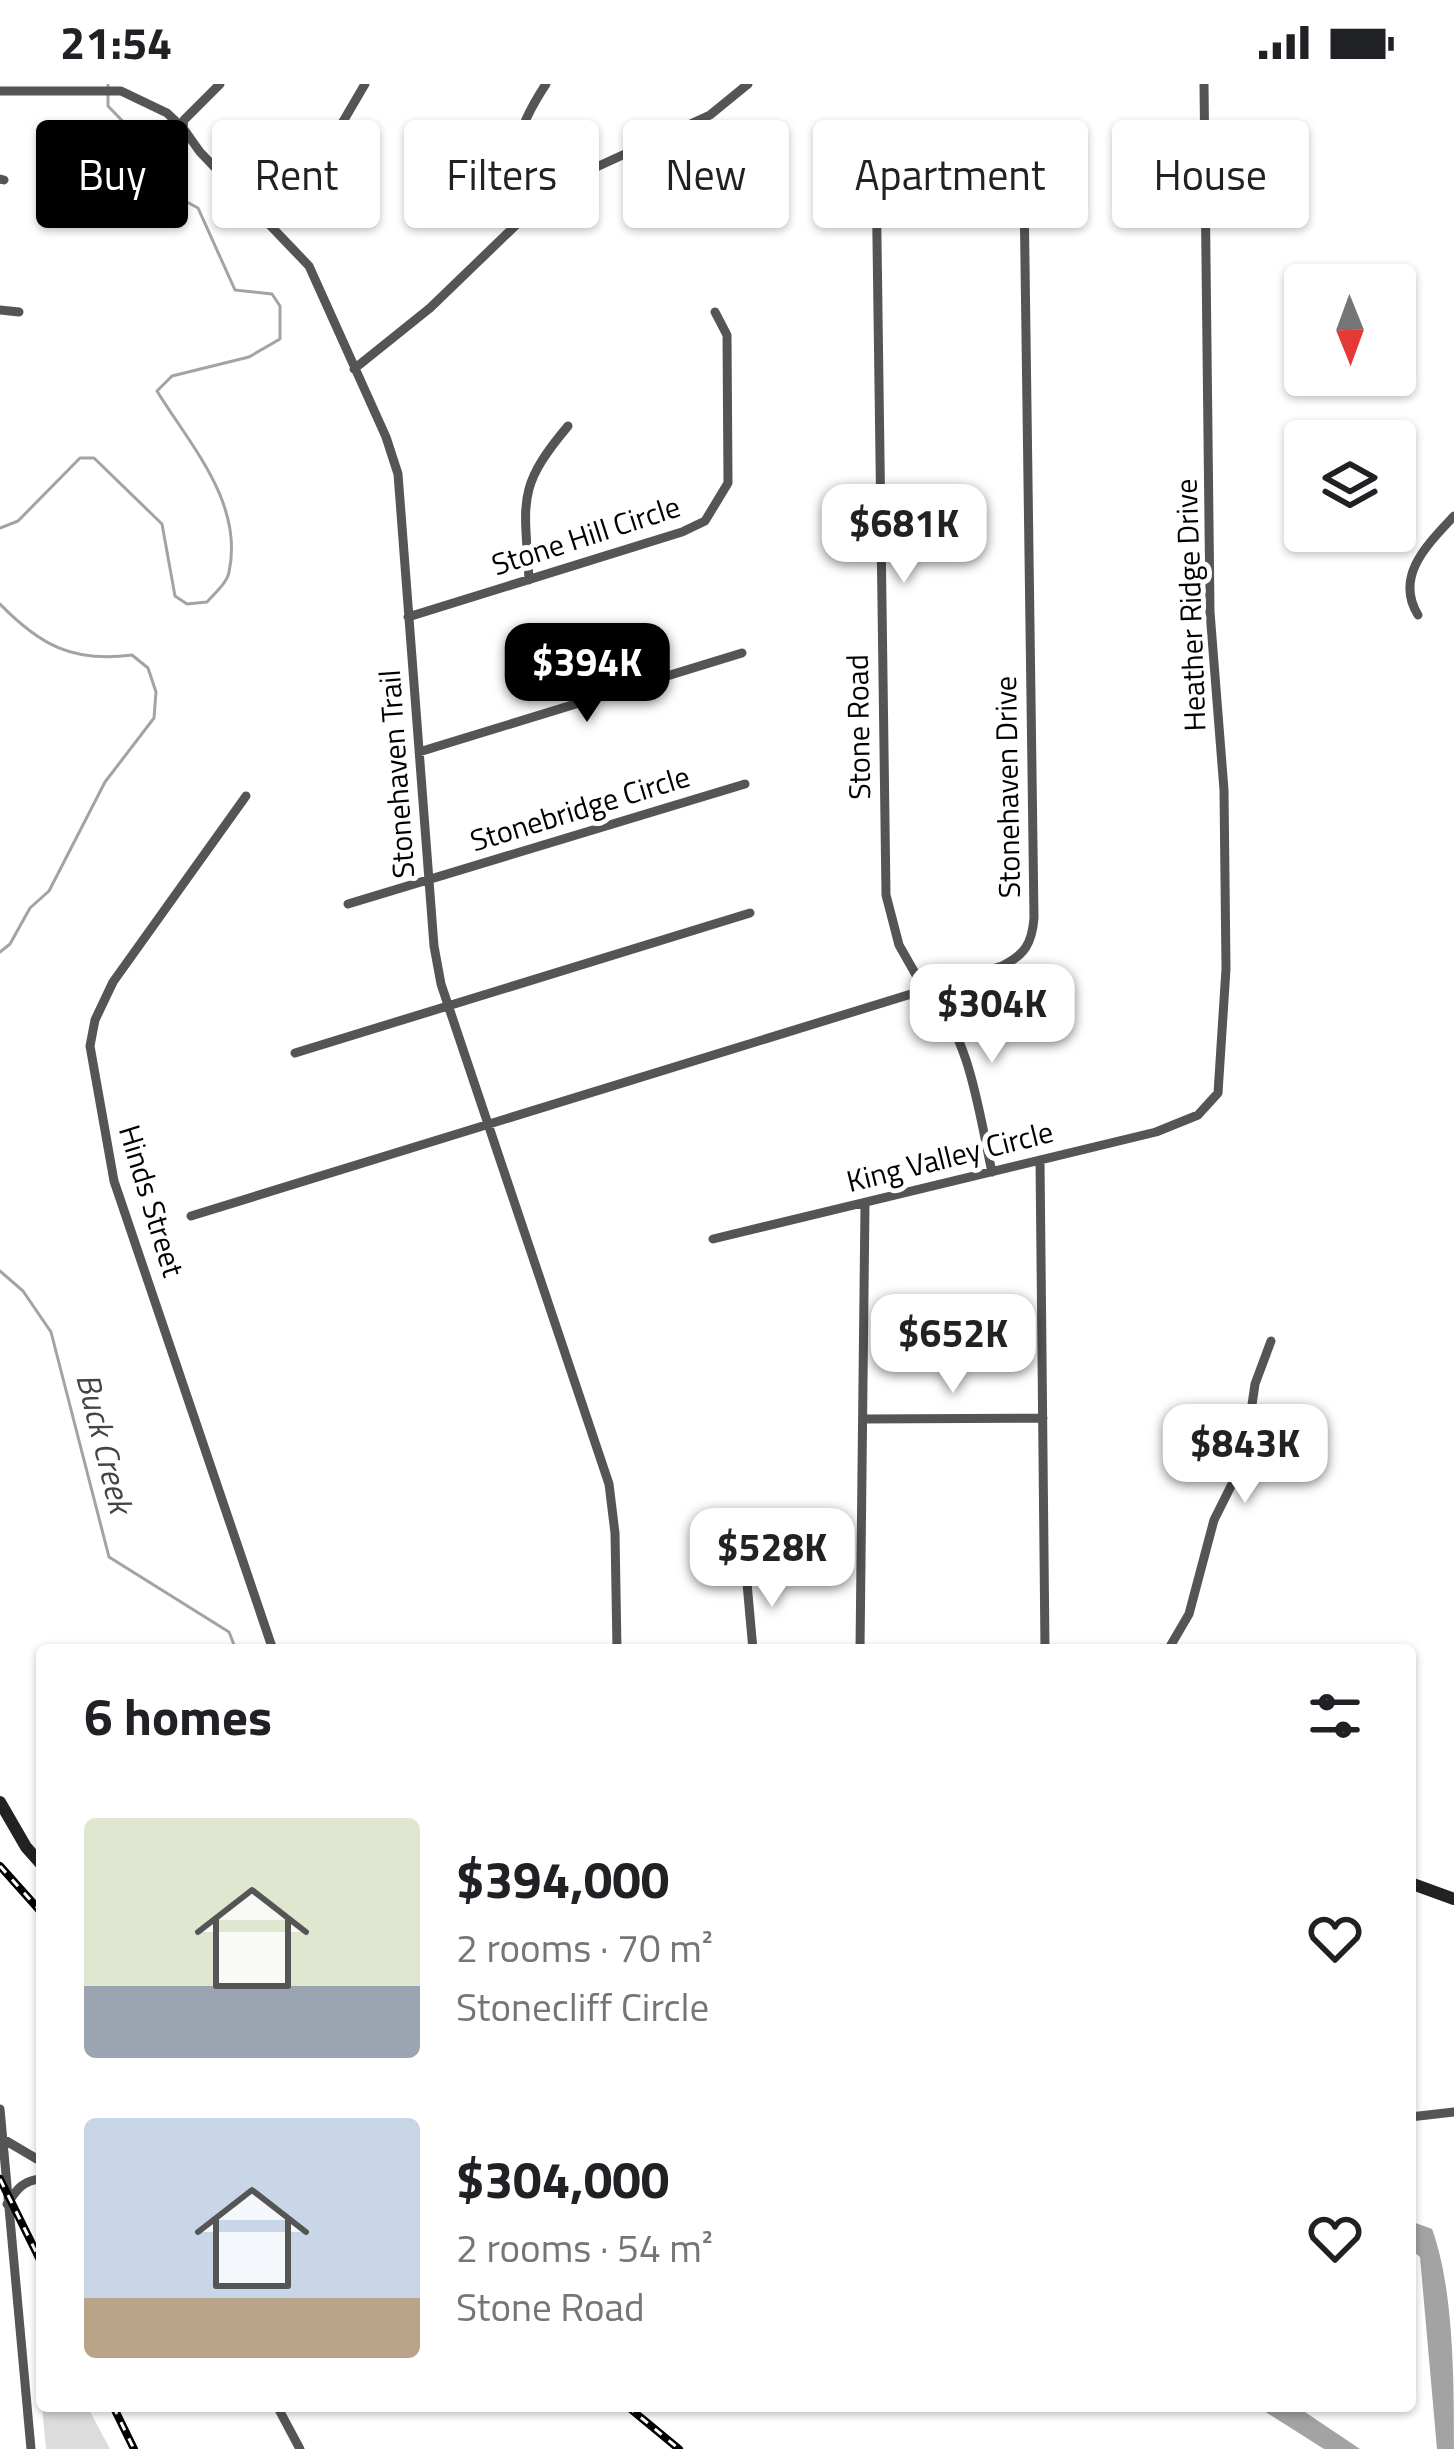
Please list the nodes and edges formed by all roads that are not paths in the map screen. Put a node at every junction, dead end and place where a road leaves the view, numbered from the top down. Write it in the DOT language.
graph roads {
  1 [pos="220,84"];
  2 [pos="365,84"];
  3 [pos="546,84"];
  4 [pos="748,84"];
  5 [pos="1204,84"];
  6 [pos="0,91"];
  7 [pos="174,120"];
  8 [pos="184,120"];
  9 [pos="344,120"];
  10 [pos="523,120"];
  11 [pos="188,135"];
  12 [pos="212,164"];
  13 [pos="599,166"];
  14 [pos="276,228"];
  15 [pos="513,228"];
  16 [pos="878,228"];
  17 [pos="1024,228"];
  18 [pos="0,310"];
  19 [pos="19,312"];
  20 [pos="715,312"];
  21 [pos="354,369"];
  22 [pos="568,426"];
  23 [pos="1454,516"];
  24 [pos="529,580"];
  25 [pos="1418,615"];
  26 [pos="408,617"];
  27 [pos="742,653"];
  28 [pos="419,752"];
  29 [pos="745,784"];
  30 [pos="246,796"];
  31 [pos="429,879"];
  32 [pos="348,904"];
  33 [pos="749,913"];
  34 [pos="926,989"];
  35 [pos="448,1006"];
  36 [pos="295,1053"];
  37 [pos="1198,1114"];
  38 [pos="488,1125"];
  39 [pos="1040,1160"];
  40 [pos="992,1172"];
  41 [pos="865,1204"];
  42 [pos="191,1216"];
  43 [pos="712,1239"];
  44 [pos="1271,1341"];
  45 [pos="1043,1418"];
  46 [pos="863,1419"];
  47 [pos="746,1572"];
  48 [pos="271,1644"];
  49 [pos="617,1644"];
  50 [pos="752,1644"];
  51 [pos="860,1644"];
  52 [pos="1045,1644"];
  53 [pos="1172,1644"];
  54 [pos="0,1802"];
  55 [pos="36,1858"];
  56 [pos="1416,1885"];
  57 [pos="1454,1899"];
  58 [pos="0,2109"];
  59 [pos="1454,2112"];
  60 [pos="1416,2116"];
  61 [pos="3,2139"];
  62 [pos="36,2158"];
  63 [pos="36,2179"];
  64 [pos="7,2204"];
  65 [pos="280,2412"];
  66 [pos="31,2449"];
  67 [pos="300,2449"];
  1 -- 8 [label="street"];
  2 -- 9 [label="street"];
  3 -- 10 [label="street"];
  4 -- 13 [label="street"];
  5 -- 37 [label="street, Heather Ridge Drive"];
  6 -- 7 [label="street, Stonehaven Trail"];
  11 -- 12 [label="street, Stonehaven Trail"];
  14 -- 21 [label="street, Stonehaven Trail"];
  15 -- 21 [label="street"];
  16 -- 34 [label="street, Stone Road"];
  17 -- 34 [label="street, Stonehaven Drive"];
  18 -- 19 [label="street"];
  20 -- 24 [label="street, Stone Hill Circle"];
  21 -- 26 [label="street, Stonehaven Trail"];
  22 -- 24 [label="street"];
  23 -- 25 [label="street"];
  24 -- 26 [label="street, Stone Hill Circle"];
  26 -- 28 [label="street, Stonehaven Trail"];
  27 -- 28 [label="street"];
  28 -- 31 [label="street, Stonehaven Trail"];
  29 -- 31 [label="street, Stonebridge Circle"];
  30 -- 48 [label="street, Hinds Street"];
  31 -- 32 [label="street, Stonebridge Circle"];
  31 -- 35 [label="street, Stonehaven Trail"];
  33 -- 35 [label="street"];
  34 -- 38 [label="street, Stonehaven Drive"];
  34 -- 40 [label="street, Stone Road"];
  35 -- 36 [label="street"];
  35 -- 38 [label="street, Stonehaven Trail"];
  37 -- 39 [label="street, King Valley Circle"];
  38 -- 42 [label="street, Stonehaven Drive"];
  38 -- 49 [label="street, Stonehaven Trail"];
  39 -- 40 [label="street, King Valley Circle"];
  39 -- 45 [label="street"];
  40 -- 41 [label="street, King Valley Circle"];
  41 -- 43 [label="street, King Valley Circle"];
  41 -- 46 [label="street"];
  44 -- 53 [label="street"];
  45 -- 46 [label="street"];
  45 -- 52 [label="street"];
  46 -- 51 [label="street"];
  47 -- 50 [label="street"];
  54 -- 55 [label="street"];
  56 -- 57 [label="street"];
  58 -- 61 [label="street"];
  59 -- 60 [label="street"];
  61 -- 62 [label="street"];
  61 -- 64 [label="street"];
  63 -- 64 [label="street"];
  64 -- 66 [label="street"];
  65 -- 67 [label="street"];
}
